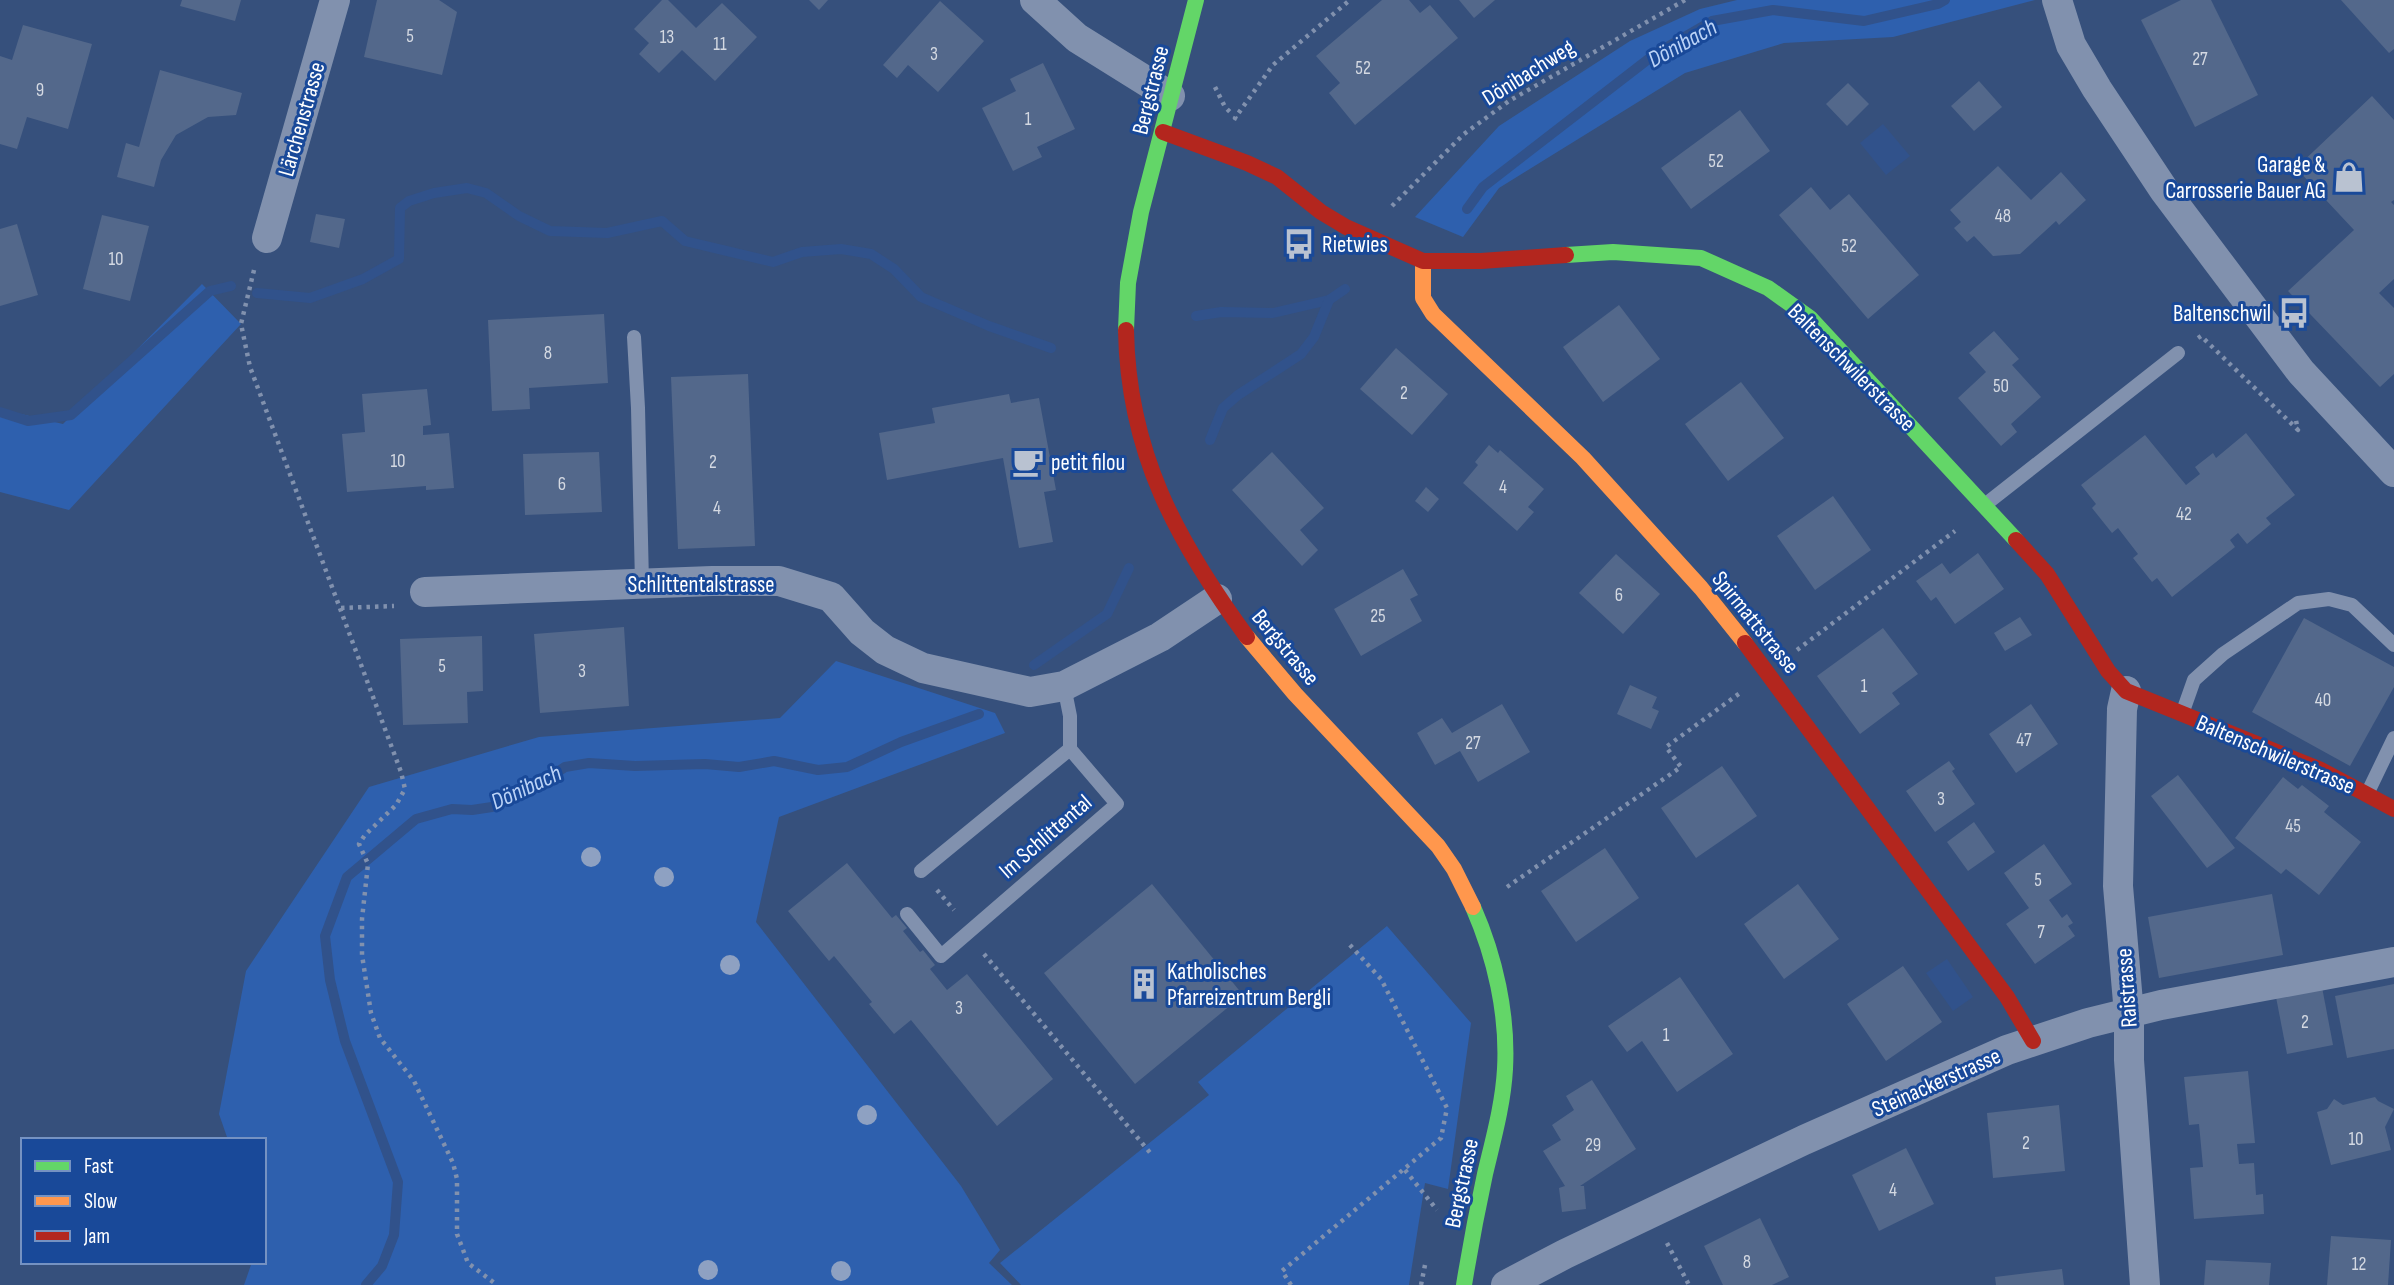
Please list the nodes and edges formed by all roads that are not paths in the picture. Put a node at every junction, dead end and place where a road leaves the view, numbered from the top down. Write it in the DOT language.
graph roads {
  1 [pos="335,0"];
  2 [pos="1035,0"];
  3 [pos="1196,0"];
  4 [pos="2057,0"];
  5 [pos="1170,96"];
  6 [pos="1163,132"];
  7 [pos="267,238"];
  8 [pos="1423,261"];
  9 [pos="634,337"];
  10 [pos="2178,353"];
  11 [pos="2394,472"];
  12 [pos="1984,505"];
  13 [pos="642,583"];
  14 [pos="425,592"];
  15 [pos="1217,599"];
  16 [pos="2394,645"];
  17 [pos="1064,686"];
  18 [pos="2126,691"];
  19 [pos="2182,715"];
  20 [pos="2394,738"];
  21 [pos="1070,749"];
  22 [pos="2368,793"];
  23 [pos="2394,809"];
  24 [pos="921,871"];
  25 [pos="907,914"];
  26 [pos="2394,962"];
  27 [pos="2129,1014"];
  28 [pos="2033,1041"];
  29 [pos="1464,1285"];
  30 [pos="1506,1285"];
  31 [pos="2145,1285"];
  1 -- 7 [label="street, Lärchenstrasse"];
  2 -- 5 [label="street"];
  3 -- 5 [label="street, Bergstrasse"];
  4 -- 11 [label="street"];
  5 -- 6 [label="street, Bergstrasse"];
  6 -- 8 [label="street, Baltenschwilerstrasse"];
  6 -- 15 [label="street, Bergstrasse"];
  8 -- 12 [label="street, Baltenschwilerstrasse"];
  8 -- 28 [label="street, Spirmattstrasse"];
  9 -- 13 [label="lane"];
  10 -- 12 [label="lane"];
  12 -- 18 [label="street, Baltenschwilerstrasse"];
  13 -- 14 [label="street, Schlittentalstrasse"];
  13 -- 17 [label="street, Schlittentalstrasse"];
  15 -- 17 [label="street, Schlittentalstrasse"];
  15 -- 29 [label="street, Bergstrasse"];
  16 -- 19 [label="lane"];
  17 -- 21 [label="lane"];
  18 -- 19 [label="street, Baltenschwilerstrasse"];
  18 -- 27 [label="street, Raistrasse"];
  19 -- 22 [label="street, Baltenschwilerstrasse"];
  20 -- 22 [label="lane"];
  21 -- 24 [label="lane"];
  21 -- 25 [label="lane, Im Schlittental"];
  22 -- 23 [label="street, Baltenschwilerstrasse"];
  26 -- 27 [label="street, Steinackerstrasse"];
  27 -- 28 [label="street, Steinackerstrasse"];
  27 -- 31 [label="street, Raistrasse"];
  28 -- 30 [label="street, Steinackerstrasse"];
}
